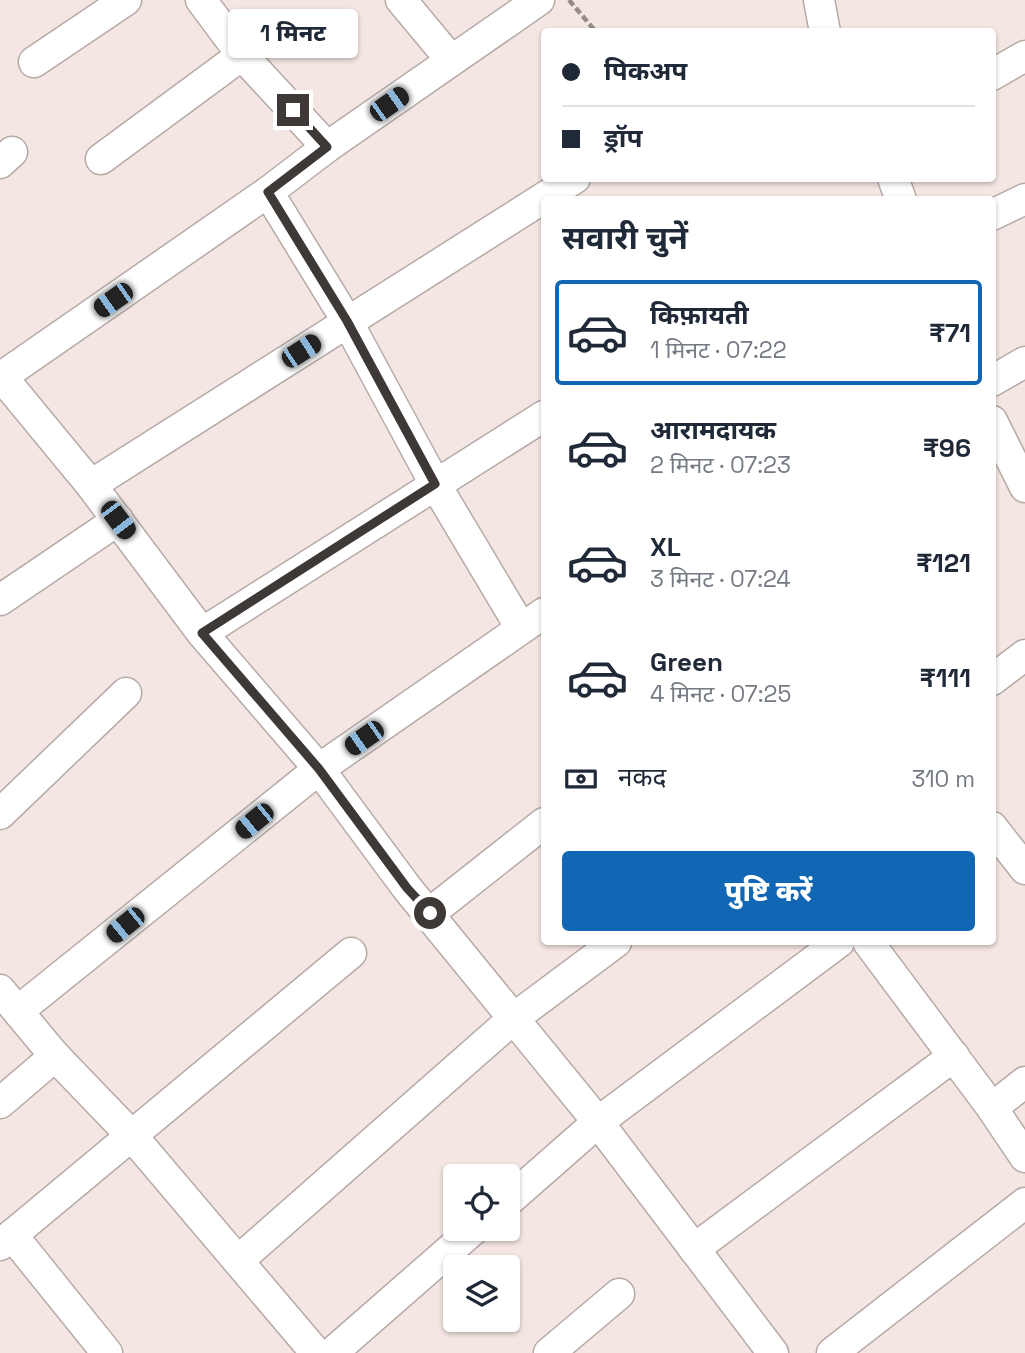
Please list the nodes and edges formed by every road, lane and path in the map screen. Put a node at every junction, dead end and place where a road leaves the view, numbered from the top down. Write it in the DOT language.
graph roads {
  1 [pos="125,0"];
  2 [pos="201,0"];
  3 [pos="401,0"];
  4 [pos="539,0"];
  5 [pos="569,0"];
  6 [pos="593,28"];
  7 [pos="242,55"];
  8 [pos="1025,56"];
  9 [pos="451,60"];
  10 [pos="34,62"];
  11 [pos="996,73"];
  12 [pos="327,147"];
  13 [pos="101,159"];
  14 [pos="569,182"];
  15 [pos="268,192"];
  16 [pos="546,196"];
  17 [pos="541,199"];
  18 [pos="1025,199"];
  19 [pos="996,213"];
  20 [pos="347,321"];
  21 [pos="1025,362"];
  22 [pos="1,377"];
  23 [pos="996,379"];
  24 [pos="541,418"];
  25 [pos="996,429"];
  26 [pos="435,484"];
  27 [pos="91,485"];
  28 [pos="1025,488"];
  29 [pos="118,520"];
  30 [pos="0,600"];
  31 [pos="533,621"];
  32 [pos="202,633"];
  33 [pos="1025,655"];
  34 [pos="996,677"];
  35 [pos="126,693"];
  36 [pos="319,769"];
  37 [pos="0,814"];
  38 [pos="541,825"];
  39 [pos="996,832"];
  40 [pos="1025,869"];
  41 [pos="430,913"];
  42 [pos="612,945"];
  43 [pos="835,945"];
  44 [pos="870,945"];
  45 [pos="351,953"];
  46 [pos="9,1001"];
  47 [pos="514,1018"];
  48 [pos="55,1056"];
  49 [pos="954,1056"];
  50 [pos="1025,1082"];
  51 [pos="0,1103"];
  52 [pos="992,1108"];
  53 [pos="598,1122"];
  54 [pos="132,1136"];
  55 [pos="1025,1157"];
  56 [pos="520,1190"];
  57 [pos="1025,1203"];
  58 [pos="6,1240"];
  59 [pos="460,1241"];
  60 [pos="694,1249"];
  61 [pos="239,1260"];
  62 [pos="619,1294"];
  63 [pos="107,1353"];
  64 [pos="316,1353"];
  65 [pos="332,1353"];
  66 [pos="549,1353"];
  67 [pos="773,1353"];
  68 [pos="832,1353"];
  1 -- 10 [label="street"];
  2 -- 7 [label="street"];
  3 -- 9 [label="street"];
  4 -- 9 [label="street"];
  5 -- 6 [label="path"];
  7 -- 12 [label="street"];
  7 -- 13 [label="street"];
  8 -- 11 [label="street"];
  9 -- 12 [label="street"];
  12 -- 15 [label="street"];
  14 -- 16 [label="street"];
  15 -- 20 [label="street"];
  15 -- 22 [label="street"];
  17 -- 20 [label="street"];
  18 -- 19 [label="street"];
  20 -- 26 [label="street"];
  20 -- 27 [label="street"];
  21 -- 23 [label="street"];
  22 -- 27 [label="street"];
  24 -- 26 [label="street"];
  25 -- 28 [label="street"];
  26 -- 31 [label="street"];
  26 -- 32 [label="street"];
  27 -- 29 [label="street"];
  29 -- 30 [label="street"];
  29 -- 32 [label="street"];
  31 -- 36 [label="street"];
  32 -- 36 [label="street"];
  33 -- 34 [label="street"];
  35 -- 37 [label="street"];
  36 -- 41 [label="street"];
  36 -- 46 [label="street"];
  38 -- 41 [label="street"];
  39 -- 40 [label="street"];
  41 -- 47 [label="street"];
  42 -- 47 [label="street"];
  43 -- 53 [label="street"];
  44 -- 49 [label="street"];
  45 -- 54 [label="street"];
  46 -- 48 [label="street"];
  47 -- 53 [label="street"];
  47 -- 61 [label="street"];
  48 -- 51 [label="street"];
  48 -- 54 [label="street"];
  49 -- 52 [label="street"];
  49 -- 60 [label="street"];
  50 -- 52 [label="street"];
  52 -- 55 [label="street"];
  53 -- 56 [label="street"];
  53 -- 60 [label="street"];
  54 -- 58 [label="street"];
  54 -- 61 [label="street"];
  57 -- 68 [label="street"];
  58 -- 63 [label="street"];
  59 -- 65 [label="street"];
  60 -- 67 [label="street"];
  61 -- 64 [label="street"];
  62 -- 66 [label="street"];
}
